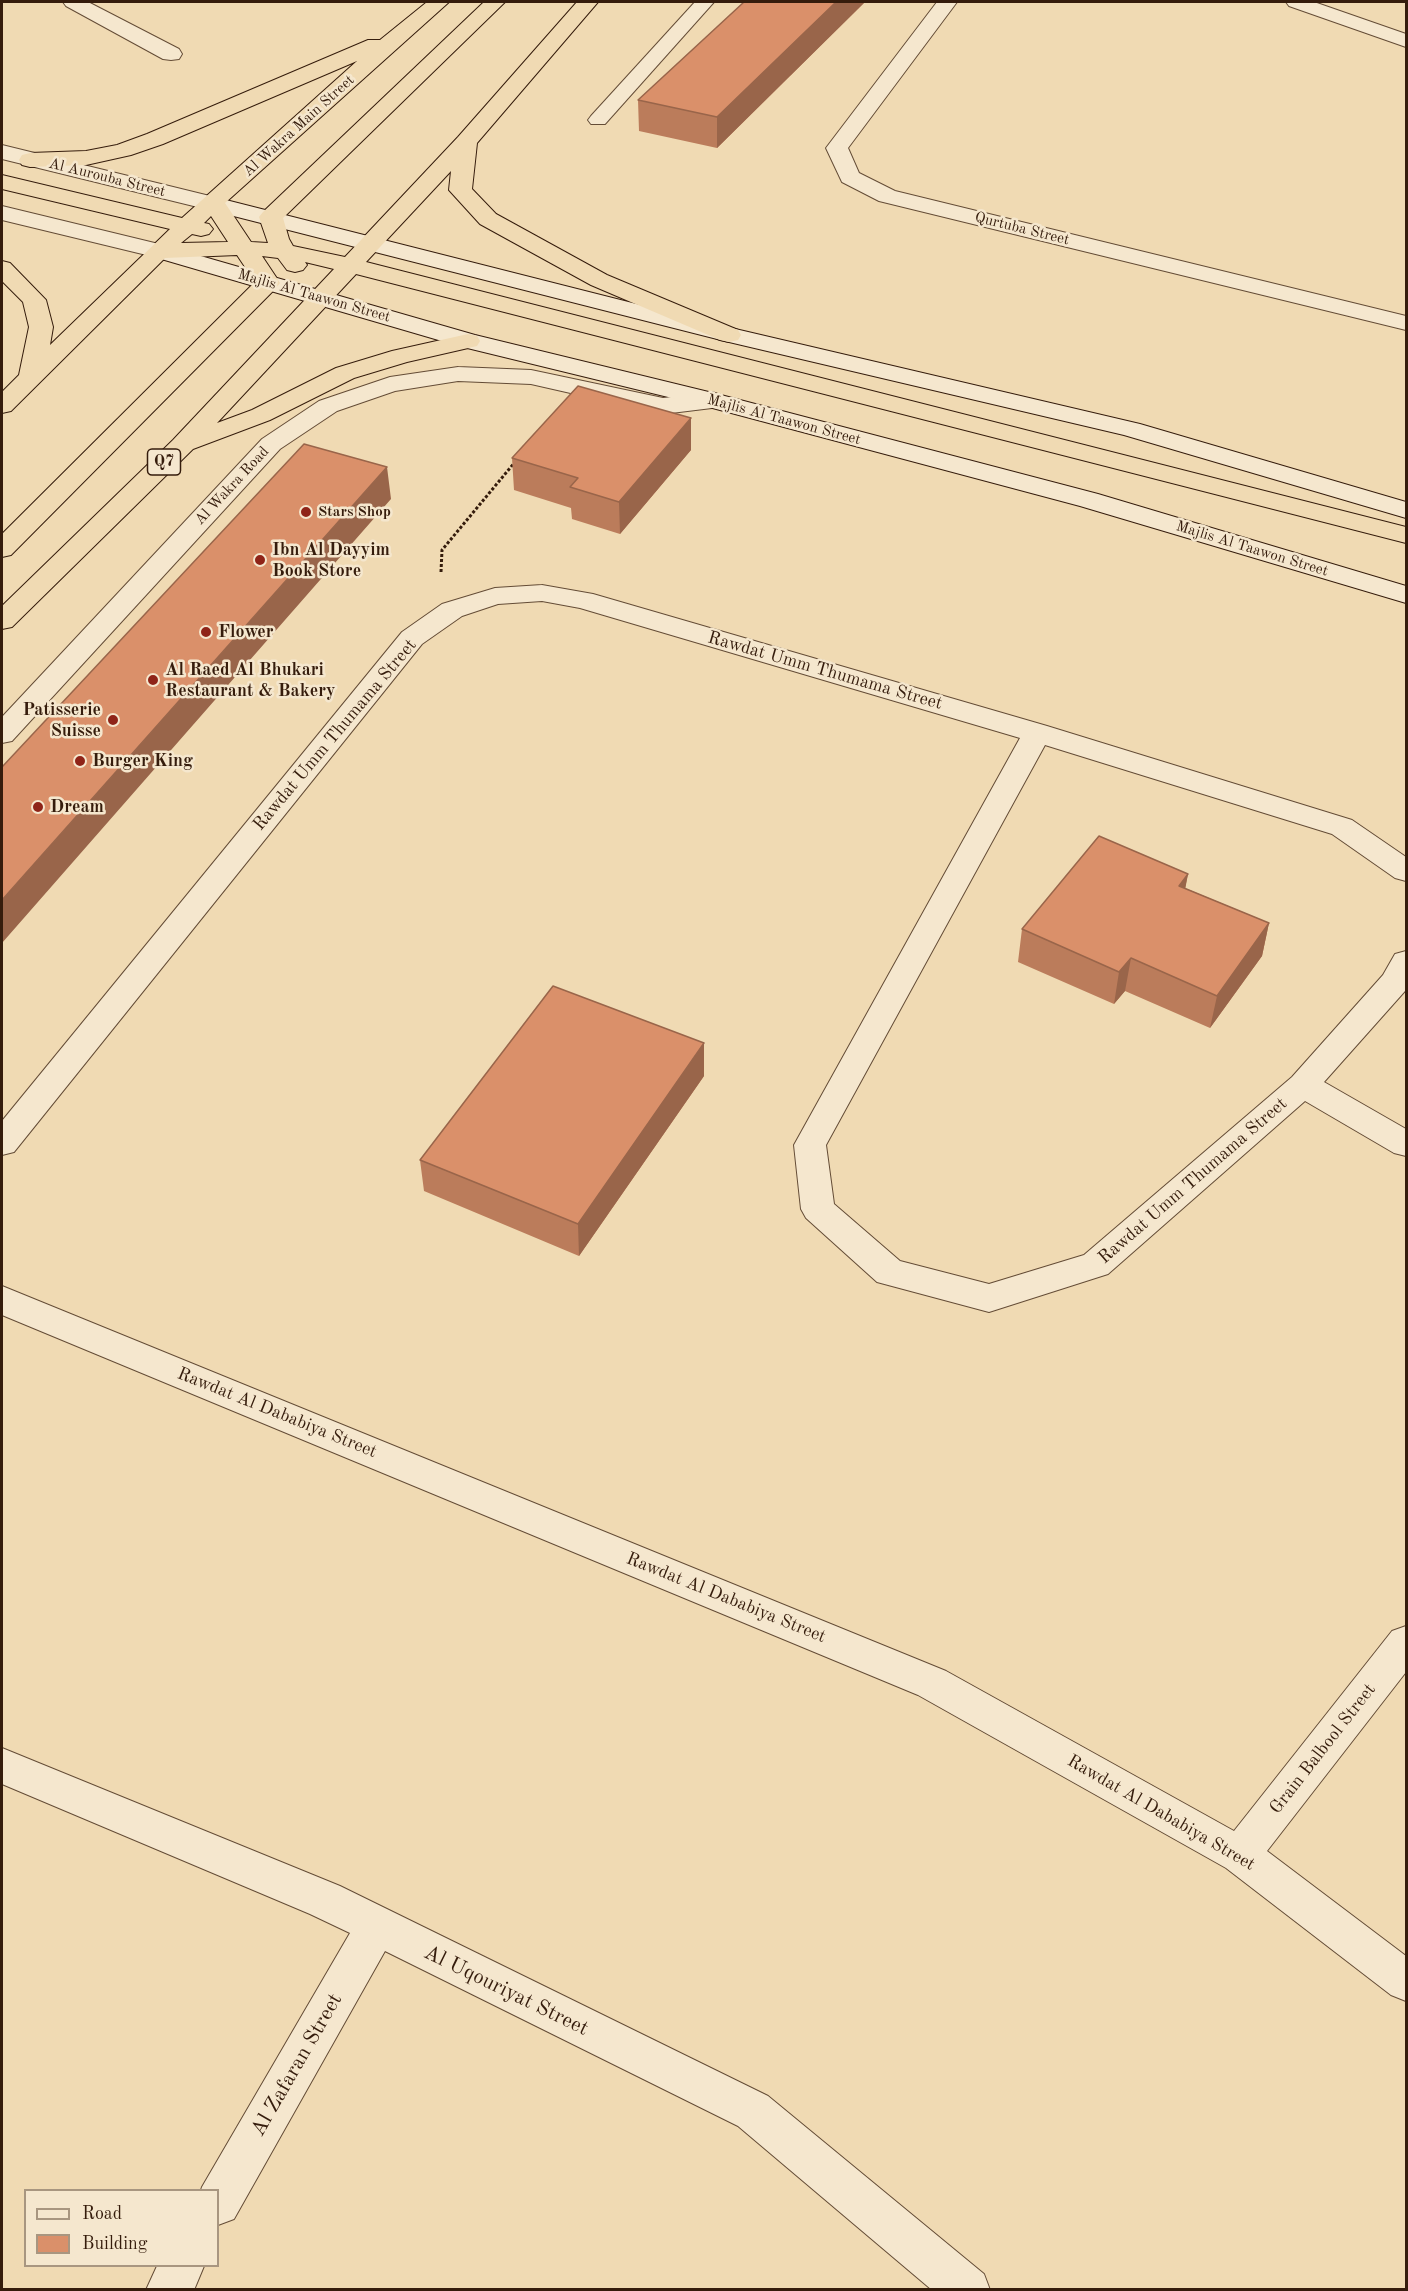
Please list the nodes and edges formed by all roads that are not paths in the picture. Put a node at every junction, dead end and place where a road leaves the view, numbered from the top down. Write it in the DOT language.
graph roads {
  1 [pos="73,2"];
  2 [pos="439,2"];
  3 [pos="495,2"];
  4 [pos="588,2"];
  5 [pos="705,2"];
  6 [pos="946,2"];
  7 [pos="1296,2"];
  8 [pos="1351,2"];
  9 [pos="1330,14"];
  10 [pos="397,36"];
  11 [pos="1407,41"];
  12 [pos="171,54"];
  13 [pos="598,120"];
  14 [pos="466,142"];
  15 [pos="2,152"];
  16 [pos="30,160"];
  17 [pos="2,182"];
  18 [pos="214,204"];
  19 [pos="2,213"];
  20 [pos="185,227"];
  21 [pos="278,236"];
  22 [pos="238,241"];
  23 [pos="370,243"];
  24 [pos="159,251"];
  25 [pos="349,265"];
  26 [pos="2,268"];
  27 [pos="268,283"];
  28 [pos="319,298"];
  29 [pos="1407,323"];
  30 [pos="729,335"];
  31 [pos="468,341"];
  32 [pos="31,378"];
  33 [pos="712,400"];
  34 [pos="2,406"];
  35 [pos="182,445"];
  36 [pos="1407,510"];
  37 [pos="1407,535"];
  38 [pos="2,549"];
  39 [pos="1407,595"];
  40 [pos="2,621"];
  41 [pos="1037,733"];
  42 [pos="2,734"];
  43 [pos="1407,871"];
  44 [pos="1407,962"];
  45 [pos="1304,1085"];
  46 [pos="2,1143"];
  47 [pos="1407,1144"];
  48 [pos="2,1300"];
  49 [pos="1407,1643"];
  50 [pos="2,1766"];
  51 [pos="1239,1855"];
  52 [pos="376,1928"];
  53 [pos="1407,1981"];
  54 [pos="219,2201"];
  55 [pos="181,2267"];
  56 [pos="168,2289"];
  57 [pos="968,2289"];
  1 -- 12 [label="street"];
  2 -- 10 [label="highway, Al Wakra Main Street"];
  3 -- 21 [label="highway"];
  4 -- 14 [label="highway"];
  5 -- 13 [label="lane"];
  6 -- 29 [label="street, Qurtuba Street"];
  7 -- 9 [label="street"];
  8 -- 9 [label="street"];
  9 -- 11 [label="street"];
  10 -- 16 [label="highway"];
  10 -- 18 [label="highway, Al Wakra Main Street"];
  14 -- 23 [label="highway"];
  14 -- 30 [label="highway"];
  15 -- 16 [label="street, Al Aurouba Street"];
  16 -- 18 [label="street, Al Aurouba Street"];
  17 -- 20 [label="highway"];
  18 -- 20 [label="highway, Al Wakra Main Street"];
  18 -- 21 [label="street"];
  18 -- 22 [label="highway"];
  19 -- 24 [label="street"];
  20 -- 22 [label="highway"];
  20 -- 24 [label="highway, Al Wakra Main Street"];
  21 -- 22 [label="highway"];
  21 -- 23 [label="highway"];
  21 -- 25 [label="highway"];
  21 -- 28 [label="highway"];
  22 -- 24 [label="highway"];
  22 -- 27 [label="highway"];
  23 -- 25 [label="highway"];
  23 -- 30 [label="street"];
  24 -- 27 [label="street, Majlis Al Taawon Street"];
  24 -- 32 [label="highway"];
  25 -- 28 [label="highway"];
  25 -- 37 [label="highway"];
  26 -- 32 [label="highway"];
  27 -- 28 [label="street, Majlis Al Taawon Street"];
  27 -- 38 [label="highway"];
  28 -- 31 [label="street, Majlis Al Taawon Street"];
  28 -- 35 [label="highway, Q7"];
  30 -- 36 [label="street"];
  31 -- 33 [label="street, Majlis Al Taawon Street"];
  31 -- 35 [label="highway"];
  32 -- 34 [label="highway"];
  33 -- 39 [label="street, Majlis Al Taawon Street"];
  33 -- 42 [label="street, Al Wakra Road"];
  35 -- 40 [label="highway, Q7"];
  41 -- 43 [label="street, Rawdat Umm Thumama Street"];
  41 -- 45 [label="street, Rawdat Umm Thumama Street"];
  41 -- 46 [label="street, Rawdat Umm Thumama Street"];
  44 -- 45 [label="street, Rawdat Umm Thumama Street"];
  45 -- 47 [label="street, Rawdat Umm Thumama Street"];
  48 -- 51 [label="street, Rawdat Al Dababiya Street"];
  49 -- 51 [label="street, Grain Balbool Street"];
  50 -- 52 [label="street, Al Uqouriyat Street"];
  51 -- 53 [label="street, Rawdat Al Dababiya Street"];
  52 -- 54 [label="street, Al Zafaran Street"];
  52 -- 57 [label="street, Al Uqouriyat Street"];
  55 -- 56 [label="street"];
}
